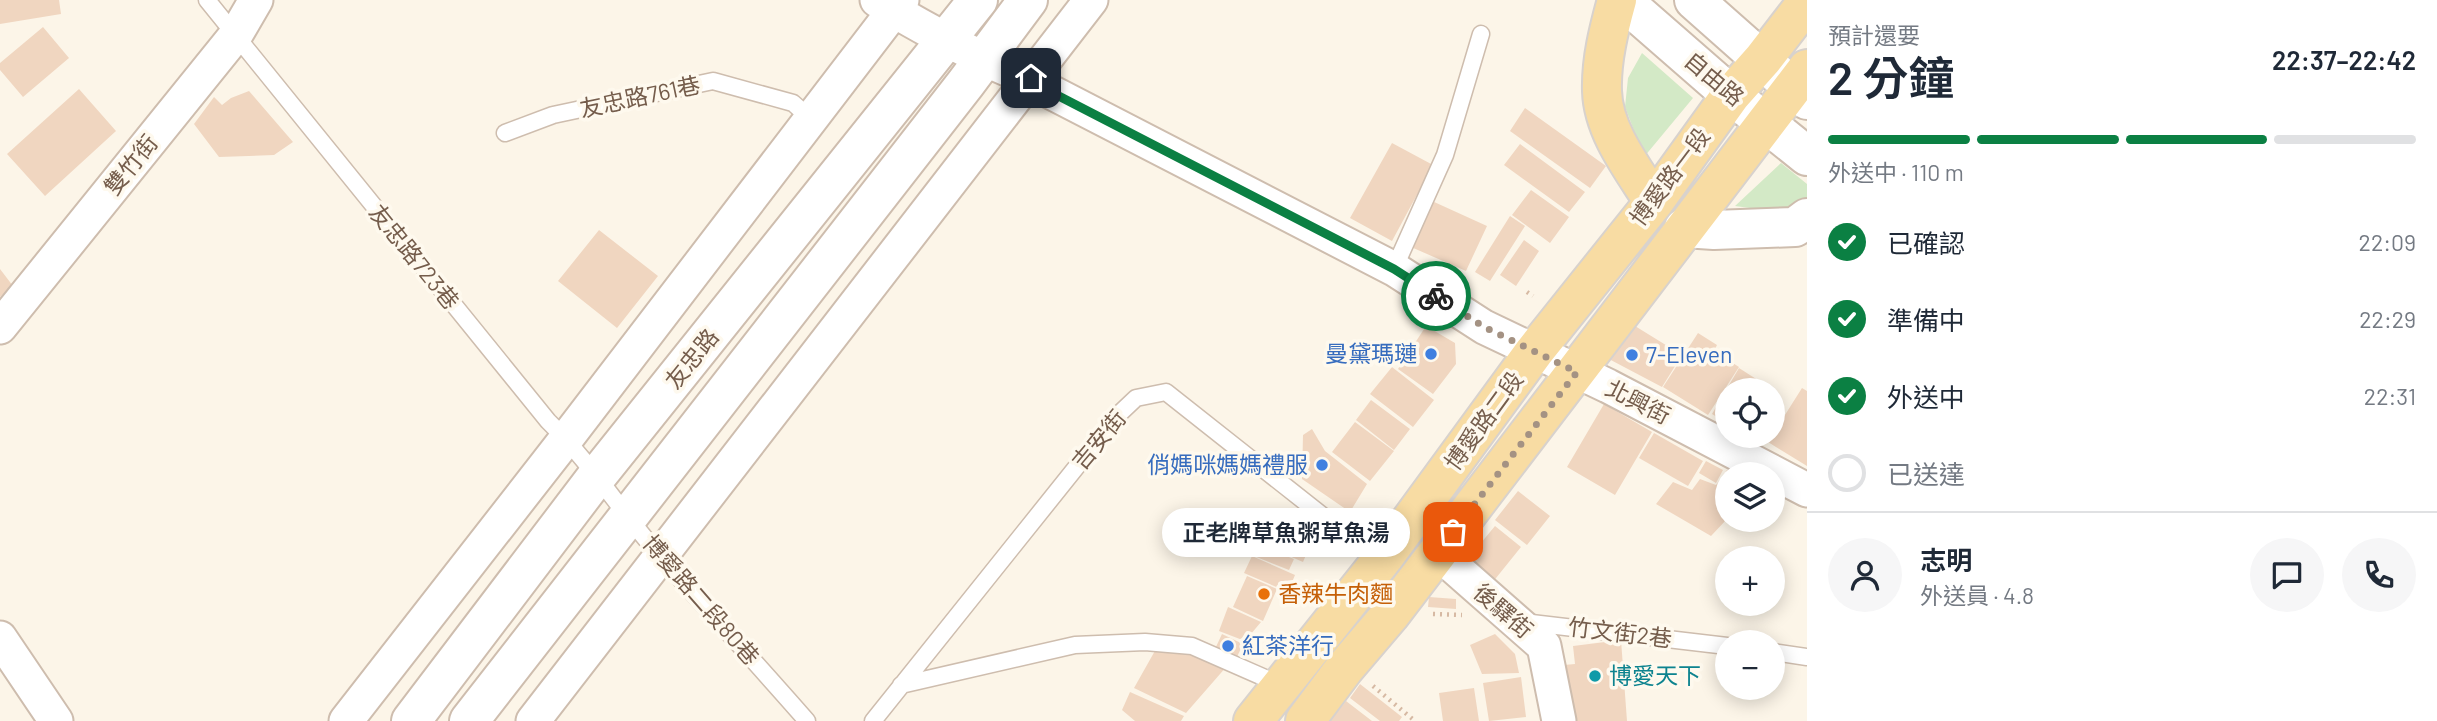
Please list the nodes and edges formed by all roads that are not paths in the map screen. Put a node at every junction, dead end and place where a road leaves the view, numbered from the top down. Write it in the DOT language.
graph roads {
  1 [pos="207,0"];
  2 [pos="256,0"];
  3 [pos="978,0"];
  4 [pos="1028,0"];
  5 [pos="1091,0"];
  6 [pos="1619,0"];
  7 [pos="1694,0"];
  8 [pos="1807,2"];
  9 [pos="891,4"];
  10 [pos="1481,34"];
  11 [pos="235,36"];
  12 [pos="948,40"];
  13 [pos="984,59"];
  14 [pos="1763,59"];
  15 [pos="1031,78"];
  16 [pos="1802,85"];
  17 [pos="1731,95"];
  18 [pos="811,119"];
  19 [pos="1768,122"];
  20 [pos="505,133"];
  21 [pos="1807,156"];
  22 [pos="1654,202"];
  23 [pos="1807,218"];
  24 [pos="1684,228"];
  25 [pos="1394,269"];
  26 [pos="0,327"];
  27 [pos="1534,352"];
  28 [pos="1577,372"];
  29 [pos="566,439"];
  30 [pos="597,476"];
  31 [pos="1807,491"];
  32 [pos="628,516"];
  33 [pos="1437,552"];
  34 [pos="661,557"];
  35 [pos="1384,557"];
  36 [pos="1514,621"];
  37 [pos="0,638"];
  38 [pos="1715,645"];
  39 [pos="1785,654"];
  40 [pos="1807,657"];
  41 [pos="901,685"];
  42 [pos="1282,685"];
  43 [pos="56,721"];
  44 [pos="346,721"];
  45 [pos="411,721"];
  46 [pos="469,721"];
  47 [pos="533,721"];
  48 [pos="807,721"];
  49 [pos="873,721"];
  50 [pos="1254,721"];
  51 [pos="1305,721"];
  52 [pos="1559,721"];
  1 -- 11 [label="lane, 友忠路723巷"];
  2 -- 11 [label="street, 雙竹街"];
  3 -- 12 [label="street, 友忠路"];
  4 -- 13 [label="street, 友忠路"];
  5 -- 15 [label="street"];
  6 -- 17 [label="street, 自由路"];
  6 -- 22 [label="main road"];
  7 -- 14 [label="street, 自由路"];
  8 -- 14 [label="main road, 博愛路一段"];
  9 -- 12 [label="street, 北興街"];
  9 -- 18 [label="street"];
  10 -- 25 [label="lane"];
  11 -- 26 [label="street, 雙竹街"];
  11 -- 29 [label="lane, 友忠路723巷"];
  12 -- 13 [label="street, 北興街"];
  12 -- 30 [label="street, 友忠路"];
  13 -- 15 [label="street, 北興街"];
  13 -- 32 [label="street, 友忠路"];
  14 -- 16 [label="street, 自由路"];
  14 -- 17 [label="main road, 博愛路一段"];
  15 -- 25 [label="street, 北興街"];
  15 -- 34 [label="street"];
  16 -- 19 [label="main road, 博愛路一段"];
  17 -- 19 [label="street, 自由路"];
  17 -- 22 [label="main road, 博愛路一段"];
  18 -- 20 [label="lane, 友忠路761巷"];
  18 -- 29 [label="street"];
  19 -- 21 [label="street, 自由路"];
  19 -- 24 [label="main road, 博愛路一段"];
  22 -- 27 [label="main road, 博愛路一段"];
  23 -- 24 [label="street"];
  24 -- 28 [label="main road, 博愛路一段"];
  25 -- 27 [label="street, 北興街"];
  27 -- 28 [label="street, 北興街"];
  27 -- 35 [label="main road, 博愛路二段"];
  28 -- 31 [label="street, 北興街"];
  28 -- 33 [label="main road, 博愛路二段"];
  29 -- 30 [label="lane, 友忠路723巷"];
  29 -- 44 [label="street"];
  30 -- 32 [label="lane, 博愛路二段80巷"];
  30 -- 45 [label="street, 友忠路"];
  32 -- 34 [label="lane, 博愛路二段80巷"];
  32 -- 46 [label="street, 友忠路"];
  33 -- 36 [label="street, 後驛街"];
  33 -- 51 [label="main road, 博愛路二段"];
  34 -- 47 [label="street"];
  34 -- 48 [label="lane, 博愛路二段80巷"];
  35 -- 41 [label="lane, 吉安街"];
  35 -- 42 [label="main road, 博愛路二段"];
  36 -- 38 [label="lane, 竹文街2巷"];
  36 -- 52 [label="street, 後驛街"];
  37 -- 43 [label="street"];
  39 -- 40 [label="lane"];
  41 -- 42 [label="lane"];
  41 -- 49 [label="lane, 吉安街"];
  42 -- 50 [label="main road, 博愛路二段"];
}
